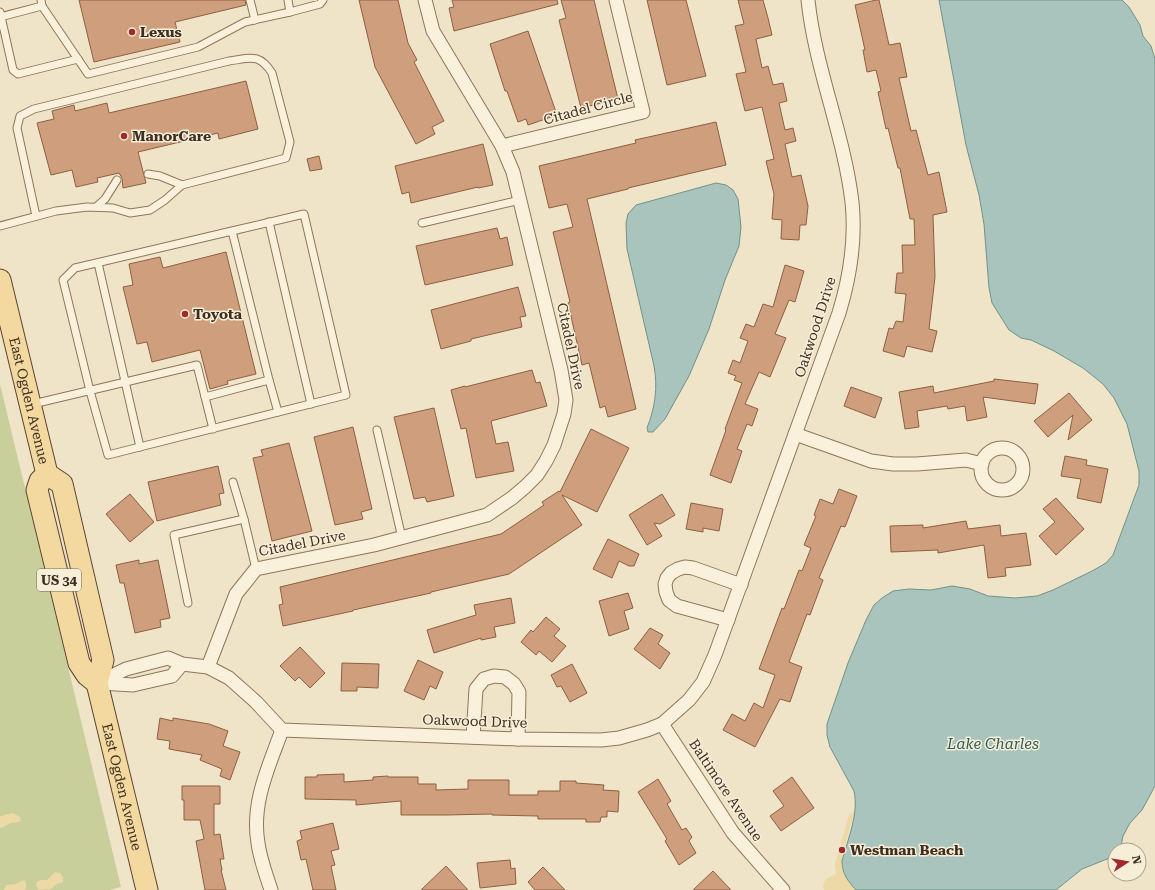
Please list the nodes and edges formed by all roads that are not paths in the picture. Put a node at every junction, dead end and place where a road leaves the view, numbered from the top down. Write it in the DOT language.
graph roads {
  1 [pos="250,0"];
  2 [pos="288,0"];
  3 [pos="323,0"];
  4 [pos="425,0"];
  5 [pos="616,0"];
  6 [pos="808,0"];
  7 [pos="41,3"];
  8 [pos="290,12"];
  9 [pos="0,15"];
  10 [pos="255,20"];
  11 [pos="78,60"];
  12 [pos="502,146"];
  13 [pos="148,174"];
  14 [pos="117,180"];
  15 [pos="182,185"];
  16 [pos="520,200"];
  17 [pos="96,207"];
  18 [pos="36,216"];
  19 [pos="269,222"];
  20 [pos="422,223"];
  21 [pos="0,226"];
  22 [pos="232,230"];
  23 [pos="98,263"];
  24 [pos="0,280"];
  25 [pos="269,380"];
  26 [pos="125,382"];
  27 [pos="90,391"];
  28 [pos="205,397"];
  29 [pos="30,404"];
  30 [pos="311,404"];
  31 [pos="278,412"];
  32 [pos="213,429"];
  33 [pos="377,430"];
  34 [pos="796,434"];
  35 [pos="140,447"];
  36 [pos="982,464"];
  37 [pos="234,482"];
  38 [pos="244,519"];
  39 [pos="402,538"];
  40 [pos="256,569"];
  41 [pos="740,585"];
  42 [pos="188,603"];
  43 [pos="728,620"];
  44 [pos="182,664"];
  45 [pos="208,667"];
  46 [pos="97,683"];
  47 [pos="662,724"];
  48 [pos="282,730"];
  49 [pos="473,737"];
  50 [pos="518,739"];
  51 [pos="147,890"];
  52 [pos="271,890"];
  53 [pos="783,890"];
  1 -- 10 [label="lane"];
  2 -- 8 [label="lane"];
  3 -- 8 [label="lane"];
  4 -- 12 [label="street, Citadel Drive"];
  5 -- 12 [label="street, Citadel Circle"];
  6 -- 34 [label="street, Oakwood Drive"];
  7 -- 9 [label="lane"];
  7 -- 11 [label="lane"];
  8 -- 10 [label="lane"];
  9 -- 11 [label="lane"];
  10 -- 11 [label="lane"];
  12 -- 16 [label="street, Citadel Drive"];
  13 -- 15 [label="lane"];
  14 -- 17 [label="lane"];
  15 -- 17 [label="lane"];
  15 -- 18 [label="lane"];
  16 -- 20 [label="lane"];
  16 -- 39 [label="street, Citadel Drive"];
  17 -- 18 [label="lane"];
  18 -- 21 [label="lane"];
  19 -- 22 [label="lane"];
  19 -- 30 [label="lane"];
  19 -- 30 [label="lane"];
  22 -- 23 [label="lane"];
  22 -- 25 [label="lane"];
  23 -- 26 [label="lane"];
  23 -- 27 [label="lane"];
  24 -- 29 [label="main road, East Ogden Avenue / US 34"];
  25 -- 28 [label="lane"];
  25 -- 31 [label="lane"];
  26 -- 27 [label="lane"];
  26 -- 28 [label="lane"];
  26 -- 35 [label="lane"];
  27 -- 29 [label="lane"];
  27 -- 35 [label="lane"];
  28 -- 32 [label="lane"];
  29 -- 46 [label="main road, East Ogden Avenue / US 34"];
  30 -- 31 [label="lane"];
  31 -- 32 [label="lane"];
  32 -- 35 [label="lane"];
  33 -- 39 [label="lane"];
  34 -- 36 [label="street"];
  34 -- 41 [label="street, Oakwood Drive"];
  37 -- 38 [label="lane"];
  38 -- 40 [label="lane"];
  38 -- 42 [label="lane"];
  39 -- 40 [label="street, Citadel Drive"];
  40 -- 45 [label="street, Citadel Drive"];
  41 -- 43 [label="street, Oakwood Drive"];
  41 -- 43 [label="street"];
  43 -- 47 [label="street, Oakwood Drive"];
  44 -- 45 [label="street"];
  44 -- 46 [label="street"];
  44 -- 46 [label="street"];
  45 -- 48 [label="street"];
  46 -- 51 [label="main road, East Ogden Avenue"];
  47 -- 50 [label="street, Oakwood Drive"];
  47 -- 53 [label="street, Baltimore Avenue"];
  48 -- 49 [label="street, Oakwood Drive"];
  48 -- 52 [label="street"];
  49 -- 50 [label="street, Oakwood Drive"];
  49 -- 50 [label="street"];
}
